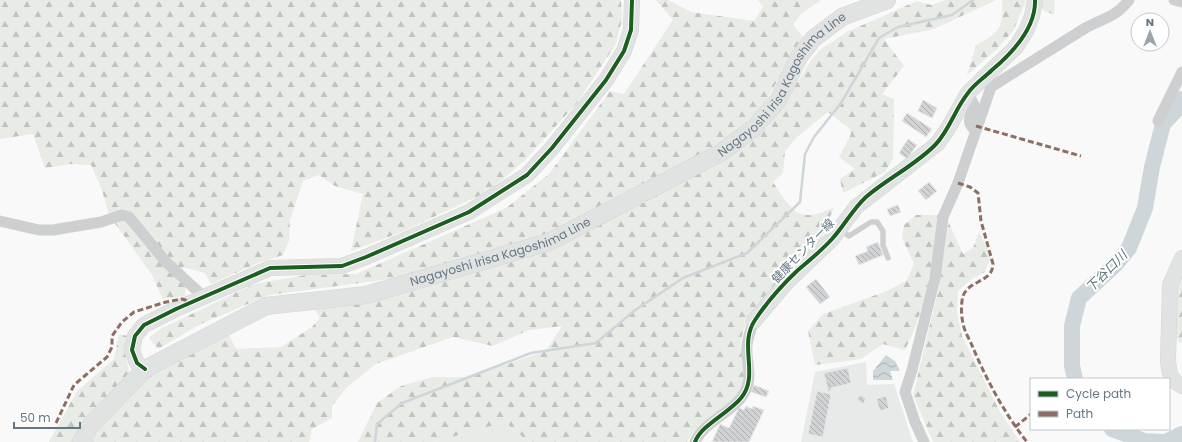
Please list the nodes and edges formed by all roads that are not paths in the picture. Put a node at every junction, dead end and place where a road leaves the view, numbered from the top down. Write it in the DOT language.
graph roads {
  1 [pos="632,0"];
  2 [pos="887,0"];
  3 [pos="1035,0"];
  4 [pos="1129,0"];
  5 [pos="1174,0"];
  6 [pos="1182,2"];
  7 [pos="1182,72"];
  8 [pos="968,93"];
  9 [pos="1158,121"];
  10 [pos="975,130"];
  11 [pos="0,221"];
  12 [pos="840,230"];
  13 [pos="888,258"];
  14 [pos="1182,258"];
  15 [pos="204,297"];
  16 [pos="754,321"];
  17 [pos="145,368"];
  18 [pos="1174,382"];
  19 [pos="81,442"];
  20 [pos="695,442"];
  21 [pos="924,442"];
  1 -- 15 [label="street"];
  2 -- 17 [label="main road, Nagayoshi Irisa Kagoshima Line"];
  3 -- 8 [label="street, 健康センター線"];
  4 -- 10 [label="street"];
  5 -- 6 [label="street"];
  7 -- 9 [label="street"];
  8 -- 10 [label="street"];
  8 -- 12 [label="street, 健康センター線"];
  10 -- 21 [label="street"];
  11 -- 15 [label="street"];
  12 -- 13 [label="lane"];
  12 -- 16 [label="street, 健康センター線"];
  14 -- 18 [label="street"];
  15 -- 17 [label="street"];
  16 -- 20 [label="street, 健康センター線"];
  17 -- 19 [label="main road, Nagayoshi Irisa Kagoshima Line"];
}
